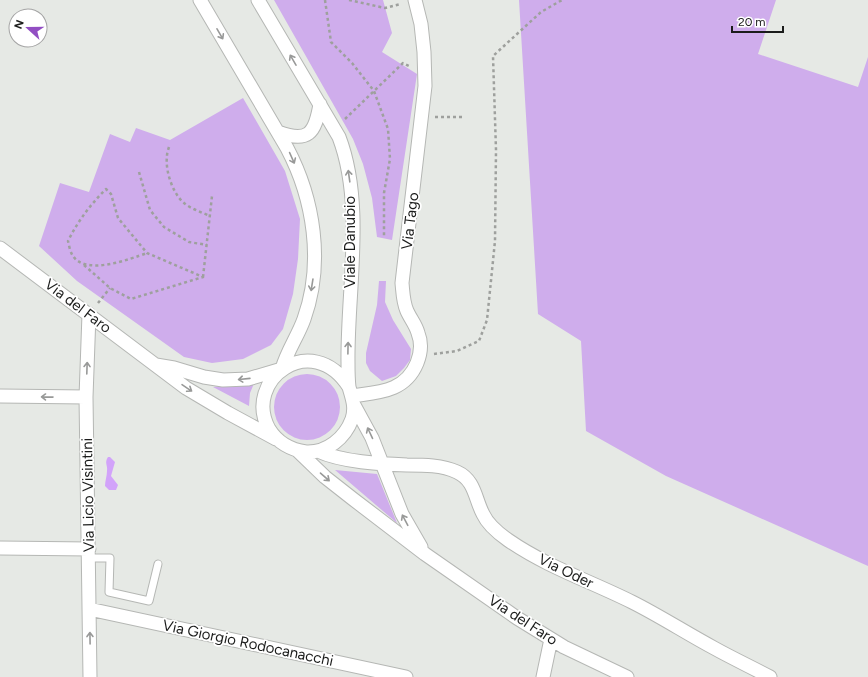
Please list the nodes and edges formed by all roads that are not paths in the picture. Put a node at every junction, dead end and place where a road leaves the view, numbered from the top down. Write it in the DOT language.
graph roads {
  1 [pos="200,0"];
  2 [pos="258,0"];
  3 [pos="415,0"];
  4 [pos="320,104"];
  5 [pos="278,132"];
  6 [pos="0,248"];
  7 [pos="89,314"];
  8 [pos="156,365"];
  9 [pos="282,369"];
  10 [pos="0,396"];
  11 [pos="352,396"];
  12 [pos="86,397"];
  13 [pos="277,439"];
  14 [pos="297,450"];
  15 [pos="318,451"];
  16 [pos="382,464"];
  17 [pos="0,548"];
  18 [pos="89,553"];
  19 [pos="425,554"];
  20 [pos="158,564"];
  21 [pos="89,609"];
  22 [pos="551,639"];
  23 [pos="90,677"];
  24 [pos="406,677"];
  25 [pos="543,677"];
  26 [pos="627,677"];
  27 [pos="770,677"];
  1 -- 5 [label="street, one-way"];
  4 -- 2 [label="street, Viale Danubio, one-way"];
  3 -- 11 [label="street, Via Tago"];
  4 -- 5 [label="street"];
  11 -- 4 [label="street, Viale Danubio, one-way"];
  5 -- 9 [label="street, one-way"];
  6 -- 7 [label="street, Via del Faro"];
  7 -- 8 [label="street, Via del Faro"];
  12 -- 7 [label="street, Via Licio Visintini, one-way"];
  9 -- 8 [label="street, one-way"];
  8 -- 13 [label="street, Via del Faro, one-way"];
  9 -- 11 [label="street"];
  9 -- 13 [label="street"];
  12 -- 10 [label="street, one-way"];
  11 -- 15 [label="street"];
  16 -- 11 [label="street, one-way"];
  12 -- 18 [label="street, Via Licio Visintini"];
  13 -- 14 [label="street"];
  14 -- 15 [label="street"];
  14 -- 19 [label="street, Via del Faro, one-way"];
  15 -- 16 [label="street, Via Oder"];
  19 -- 16 [label="street, one-way"];
  16 -- 27 [label="street, Via Oder"];
  17 -- 18 [label="street"];
  18 -- 20 [label="lane"];
  18 -- 21 [label="street, Via Licio Visintini"];
  19 -- 22 [label="street, Via del Faro"];
  23 -- 21 [label="street, Via Licio Visintini, one-way"];
  21 -- 24 [label="street, Via Giorgio Rodocanacchi"];
  22 -- 25 [label="street"];
  22 -- 26 [label="street, Via del Faro"];
}
